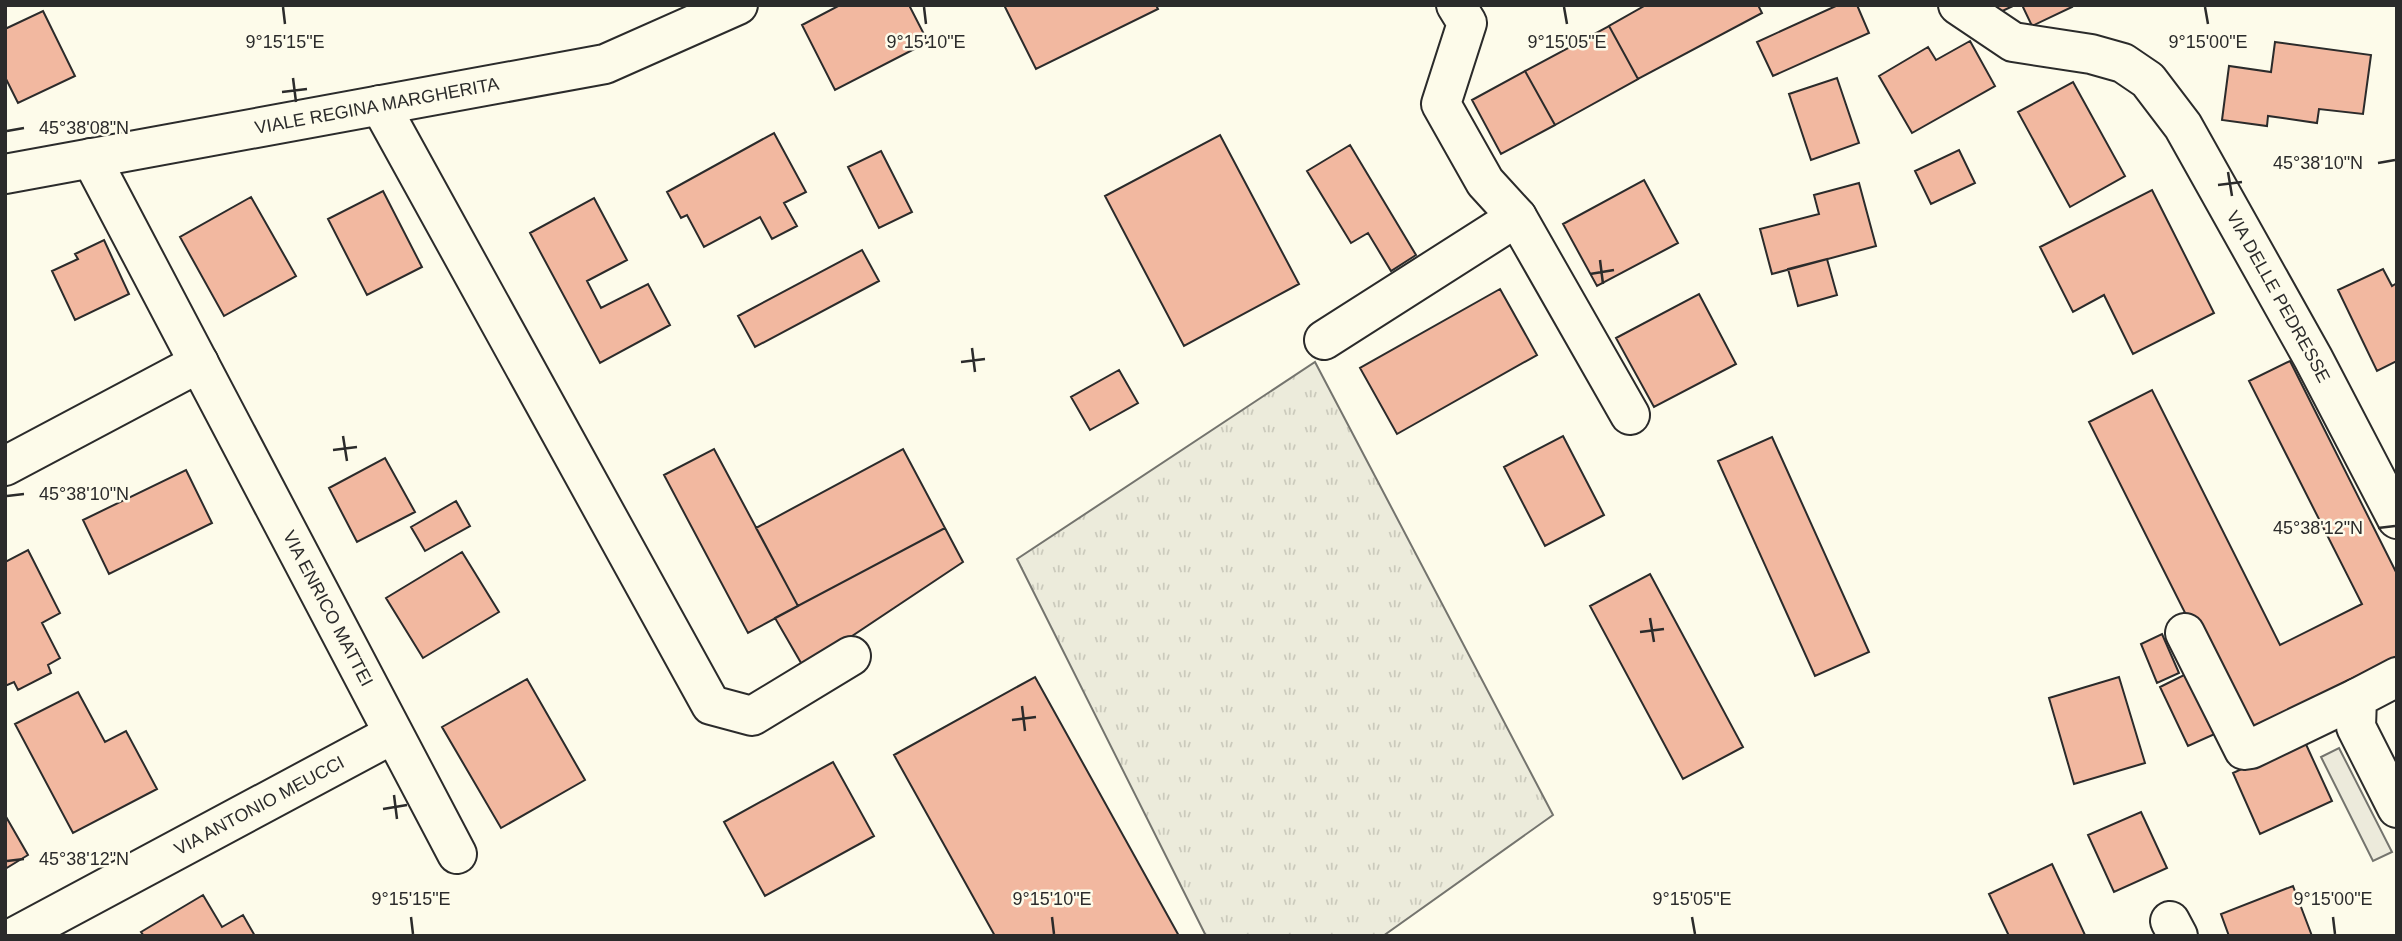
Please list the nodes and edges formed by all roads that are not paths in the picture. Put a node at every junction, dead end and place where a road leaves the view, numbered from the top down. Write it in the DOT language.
graph roads {
  1 [pos="738,5"];
  2 [pos="1457,5"];
  3 [pos="1958,5"];
  4 [pos="380,105"];
  5 [pos="91,158"];
  6 [pos="5,174"];
  7 [pos="1517,217"];
  8 [pos="1324,340"];
  9 [pos="199,363"];
  10 [pos="1630,415"];
  11 [pos="5,466"];
  12 [pos="2397,519"];
  13 [pos="2185,633"];
  14 [pos="852,656"];
  15 [pos="2397,677"];
  16 [pos="2357,698"];
  17 [pos="393,734"];
  18 [pos="2397,808"];
  19 [pos="457,854"];
  20 [pos="16,936"];
  1 -- 4 [label="street, VIALE REGINA MARGHERITA"];
  2 -- 7 [label="street"];
  3 -- 12 [label="street, VIA DELLE PEDRESSE"];
  4 -- 5 [label="street, VIALE REGINA MARGHERITA"];
  4 -- 14 [label="street"];
  5 -- 6 [label="street, VIALE REGINA MARGHERITA"];
  5 -- 9 [label="street, VIA ENRICO MATTEI"];
  7 -- 8 [label="street"];
  7 -- 10 [label="street"];
  9 -- 11 [label="street"];
  9 -- 17 [label="street, VIA ENRICO MATTEI"];
  13 -- 16 [label="street"];
  15 -- 16 [label="street"];
  16 -- 18 [label="street"];
  17 -- 19 [label="street, VIA ENRICO MATTEI"];
  17 -- 20 [label="street, VIA ANTONIO MEUCCI"];
}
